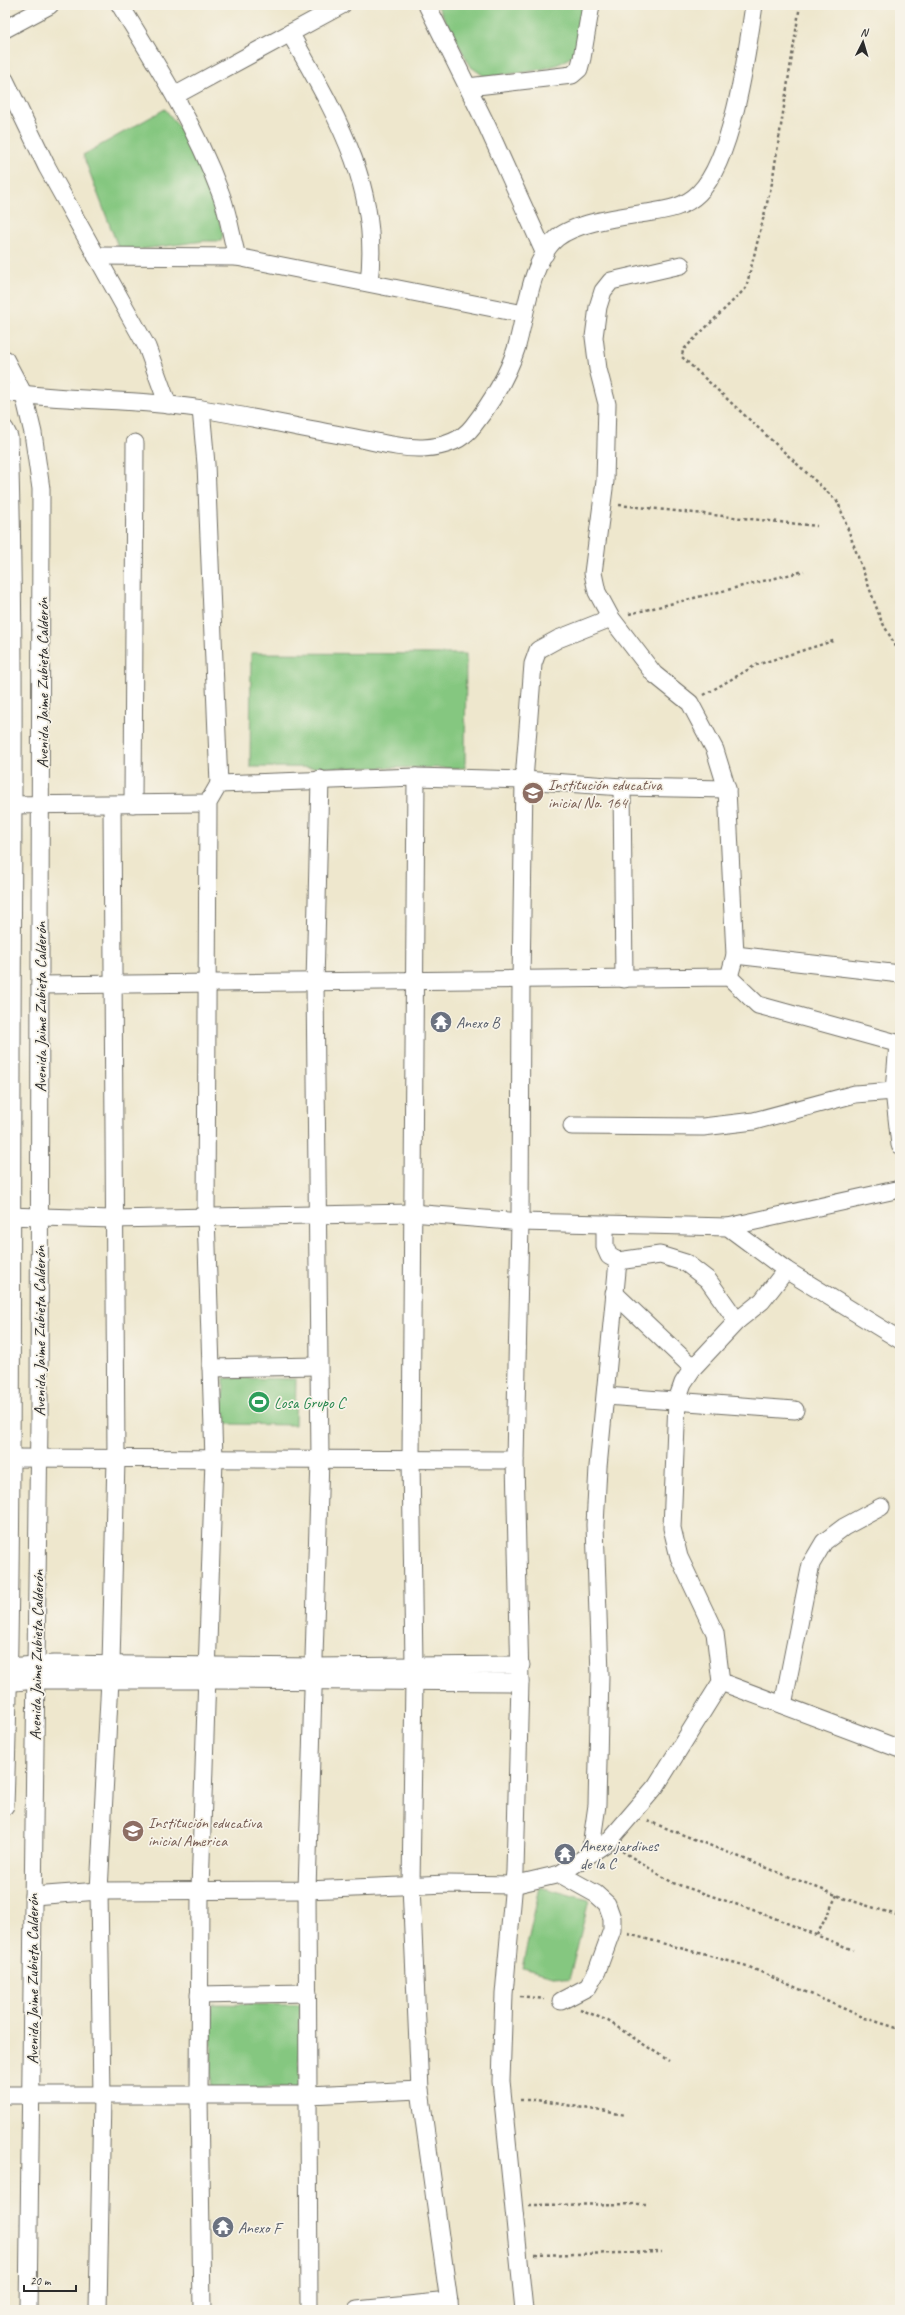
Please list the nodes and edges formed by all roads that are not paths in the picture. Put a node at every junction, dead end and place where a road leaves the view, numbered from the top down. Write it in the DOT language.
graph roads {
  1 [pos="50,5"];
  2 [pos="120,5"];
  3 [pos="342,5"];
  4 [pos="427,5"];
  5 [pos="591,5"];
  6 [pos="754,5"];
  7 [pos="5,29"];
  8 [pos="290,33"];
  9 [pos="5,80"];
  10 [pos="468,87"];
  11 [pos="176,95"];
  12 [pos="545,254"];
  13 [pos="96,256"];
  14 [pos="237,257"];
  15 [pos="681,264"];
  16 [pos="369,282"];
  17 [pos="524,314"];
  18 [pos="5,359"];
  19 [pos="5,392"];
  20 [pos="24,395"];
  21 [pos="168,405"];
  22 [pos="200,409"];
  23 [pos="5,429"];
  24 [pos="135,443"];
  25 [pos="611,618"];
  26 [pos="416,777"];
  27 [pos="320,779"];
  28 [pos="524,780"];
  29 [pos="219,784"];
  30 [pos="622,787"];
  31 [pos="727,789"];
  32 [pos="208,803"];
  33 [pos="42,804"];
  34 [pos="133,804"];
  35 [pos="9,805"];
  36 [pos="112,805"];
  37 [pos="735,955"];
  38 [pos="900,974"];
  39 [pos="729,977"];
  40 [pos="624,979"];
  41 [pos="416,980"];
  42 [pos="521,980"];
  43 [pos="207,983"];
  44 [pos="315,983"];
  45 [pos="8,984"];
  46 [pos="113,984"];
  47 [pos="40,985"];
  48 [pos="899,1044"];
  49 [pos="894,1091"];
  50 [pos="572,1126"];
  51 [pos="900,1145"];
  52 [pos="900,1189"];
  53 [pos="412,1213"];
  54 [pos="316,1214"];
  55 [pos="8,1216"];
  56 [pos="206,1216"];
  57 [pos="39,1217"];
  58 [pos="113,1219"];
  59 [pos="520,1222"];
  60 [pos="605,1224"];
  61 [pos="728,1227"];
  62 [pos="618,1261"];
  63 [pos="786,1270"];
  64 [pos="614,1293"];
  65 [pos="737,1321"];
  66 [pos="900,1340"];
  67 [pos="318,1366"];
  68 [pos="211,1368"];
  69 [pos="693,1368"];
  70 [pos="606,1396"];
  71 [pos="677,1400"];
  72 [pos="795,1410"];
  73 [pos="8,1458"];
  74 [pos="38,1458"];
  75 [pos="116,1459"];
  76 [pos="214,1459"];
  77 [pos="320,1459"];
  78 [pos="411,1460"];
  79 [pos="515,1460"];
  80 [pos="881,1507"];
  81 [pos="521,1665"];
  82 [pos="35,1672"];
  83 [pos="111,1672"];
  84 [pos="414,1672"];
  85 [pos="208,1673"];
  86 [pos="315,1673"];
  87 [pos="7,1675"];
  88 [pos="520,1682"];
  89 [pos="720,1682"];
  90 [pos="783,1705"];
  91 [pos="900,1748"];
  92 [pos="5,1806"];
  93 [pos="590,1854"];
  94 [pos="560,1874"];
  95 [pos="514,1885"];
  96 [pos="411,1886"];
  97 [pos="200,1890"];
  98 [pos="307,1890"];
  99 [pos="99,1891"];
  100 [pos="33,1896"];
  101 [pos="308,1993"];
  102 [pos="199,1995"];
  103 [pos="561,2001"];
  104 [pos="420,2090"];
  105 [pos="5,2095"];
  106 [pos="31,2095"];
  107 [pos="308,2095"];
  108 [pos="102,2096"];
  109 [pos="199,2096"];
  110 [pos="449,2306"];
  111 [pos="28,2310"];
  112 [pos="98,2310"];
  113 [pos="202,2310"];
  114 [pos="309,2310"];
  115 [pos="357,2310"];
  116 [pos="524,2310"];
  1 -- 7 [label="street"];
  2 -- 11 [label="street"];
  3 -- 8 [label="street"];
  4 -- 10 [label="street"];
  5 -- 10 [label="street"];
  6 -- 12 [label="street"];
  8 -- 11 [label="street"];
  8 -- 16 [label="street"];
  9 -- 13 [label="street"];
  10 -- 12 [label="street"];
  11 -- 14 [label="street"];
  12 -- 17 [label="street"];
  13 -- 14 [label="street"];
  13 -- 21 [label="street"];
  14 -- 16 [label="street"];
  15 -- 25 [label="street"];
  16 -- 17 [label="street"];
  17 -- 22 [label="street"];
  18 -- 20 [label="street, Avenida Jaime Zubieta Calderón"];
  19 -- 20 [label="street"];
  20 -- 21 [label="street"];
  20 -- 33 [label="street, Avenida Jaime Zubieta Calderón"];
  21 -- 22 [label="street"];
  22 -- 29 [label="street"];
  23 -- 35 [label="street, Avenida Jaime Zubieta Calderón"];
  24 -- 34 [label="street"];
  25 -- 28 [label="street"];
  25 -- 31 [label="street"];
  26 -- 27 [label="street"];
  26 -- 28 [label="street"];
  26 -- 41 [label="street"];
  27 -- 29 [label="street"];
  27 -- 44 [label="street"];
  28 -- 30 [label="street"];
  28 -- 42 [label="street"];
  29 -- 32 [label="street"];
  30 -- 31 [label="street"];
  30 -- 40 [label="street"];
  31 -- 37 [label="street"];
  32 -- 34 [label="street"];
  32 -- 43 [label="street"];
  33 -- 35 [label="street"];
  33 -- 36 [label="street"];
  33 -- 47 [label="street, Avenida Jaime Zubieta Calderón"];
  34 -- 36 [label="street"];
  35 -- 45 [label="street, Avenida Jaime Zubieta Calderón"];
  36 -- 46 [label="street"];
  37 -- 38 [label="street"];
  37 -- 39 [label="street"];
  39 -- 40 [label="street"];
  39 -- 48 [label="street"];
  40 -- 42 [label="street"];
  41 -- 42 [label="street"];
  41 -- 44 [label="street"];
  41 -- 53 [label="street"];
  42 -- 59 [label="street"];
  43 -- 44 [label="street"];
  43 -- 46 [label="street"];
  43 -- 56 [label="street"];
  44 -- 54 [label="street"];
  45 -- 55 [label="street, Avenida Jaime Zubieta Calderón"];
  46 -- 47 [label="street"];
  46 -- 58 [label="street"];
  47 -- 57 [label="street, Avenida Jaime Zubieta Calderón"];
  48 -- 49 [label="street"];
  49 -- 50 [label="street"];
  49 -- 51 [label="street"];
  52 -- 61 [label="street"];
  53 -- 54 [label="street"];
  53 -- 59 [label="street"];
  53 -- 78 [label="street"];
  54 -- 56 [label="street"];
  54 -- 67 [label="street"];
  55 -- 57 [label="street"];
  55 -- 73 [label="street, Avenida Jaime Zubieta Calderón"];
  56 -- 58 [label="street"];
  56 -- 68 [label="street"];
  57 -- 58 [label="street"];
  57 -- 74 [label="street, Avenida Jaime Zubieta Calderón"];
  58 -- 75 [label="street"];
  59 -- 60 [label="street"];
  59 -- 79 [label="street"];
  60 -- 61 [label="street"];
  60 -- 62 [label="street"];
  61 -- 63 [label="street"];
  62 -- 64 [label="street"];
  62 -- 65 [label="street"];
  63 -- 65 [label="street"];
  63 -- 66 [label="street"];
  64 -- 69 [label="street"];
  64 -- 70 [label="street"];
  65 -- 69 [label="street"];
  67 -- 68 [label="street"];
  67 -- 77 [label="street"];
  68 -- 76 [label="street"];
  69 -- 71 [label="street"];
  70 -- 71 [label="street"];
  70 -- 93 [label="street"];
  71 -- 72 [label="street"];
  71 -- 89 [label="street"];
  73 -- 74 [label="street"];
  73 -- 87 [label="street, Avenida Jaime Zubieta Calderón"];
  74 -- 75 [label="street"];
  74 -- 82 [label="street, Avenida Jaime Zubieta Calderón"];
  75 -- 76 [label="street"];
  75 -- 83 [label="street"];
  76 -- 77 [label="street"];
  76 -- 85 [label="street"];
  77 -- 78 [label="street"];
  77 -- 86 [label="street"];
  78 -- 79 [label="street"];
  78 -- 84 [label="street"];
  79 -- 81 [label="street"];
  80 -- 90 [label="street"];
  81 -- 84 [label="street"];
  81 -- 88 [label="street"];
  82 -- 83 [label="street"];
  82 -- 87 [label="street"];
  82 -- 100 [label="street, Avenida Jaime Zubieta Calderón"];
  83 -- 85 [label="street"];
  83 -- 99 [label="street"];
  84 -- 86 [label="street"];
  84 -- 88 [label="street"];
  84 -- 96 [label="street"];
  85 -- 86 [label="street"];
  85 -- 97 [label="street"];
  86 -- 98 [label="street"];
  87 -- 92 [label="street, Avenida Jaime Zubieta Calderón"];
  88 -- 95 [label="street"];
  89 -- 90 [label="street"];
  89 -- 93 [label="street"];
  90 -- 91 [label="street"];
  93 -- 94 [label="street"];
  94 -- 95 [label="street"];
  94 -- 103 [label="street"];
  95 -- 96 [label="street"];
  95 -- 116 [label="street"];
  96 -- 98 [label="street"];
  96 -- 104 [label="street"];
  97 -- 98 [label="street"];
  97 -- 99 [label="street"];
  97 -- 102 [label="street"];
  98 -- 101 [label="street"];
  99 -- 100 [label="street"];
  99 -- 108 [label="street"];
  100 -- 106 [label="street, Avenida Jaime Zubieta Calderón"];
  101 -- 102 [label="street"];
  101 -- 107 [label="street"];
  102 -- 109 [label="street"];
  104 -- 107 [label="street"];
  104 -- 110 [label="street"];
  105 -- 106 [label="street"];
  106 -- 108 [label="street"];
  106 -- 111 [label="street, Avenida Jaime Zubieta Calderón"];
  107 -- 109 [label="street"];
  107 -- 114 [label="street"];
  108 -- 109 [label="street"];
  108 -- 112 [label="street"];
  109 -- 113 [label="street"];
  110 -- 115 [label="street"];
}
